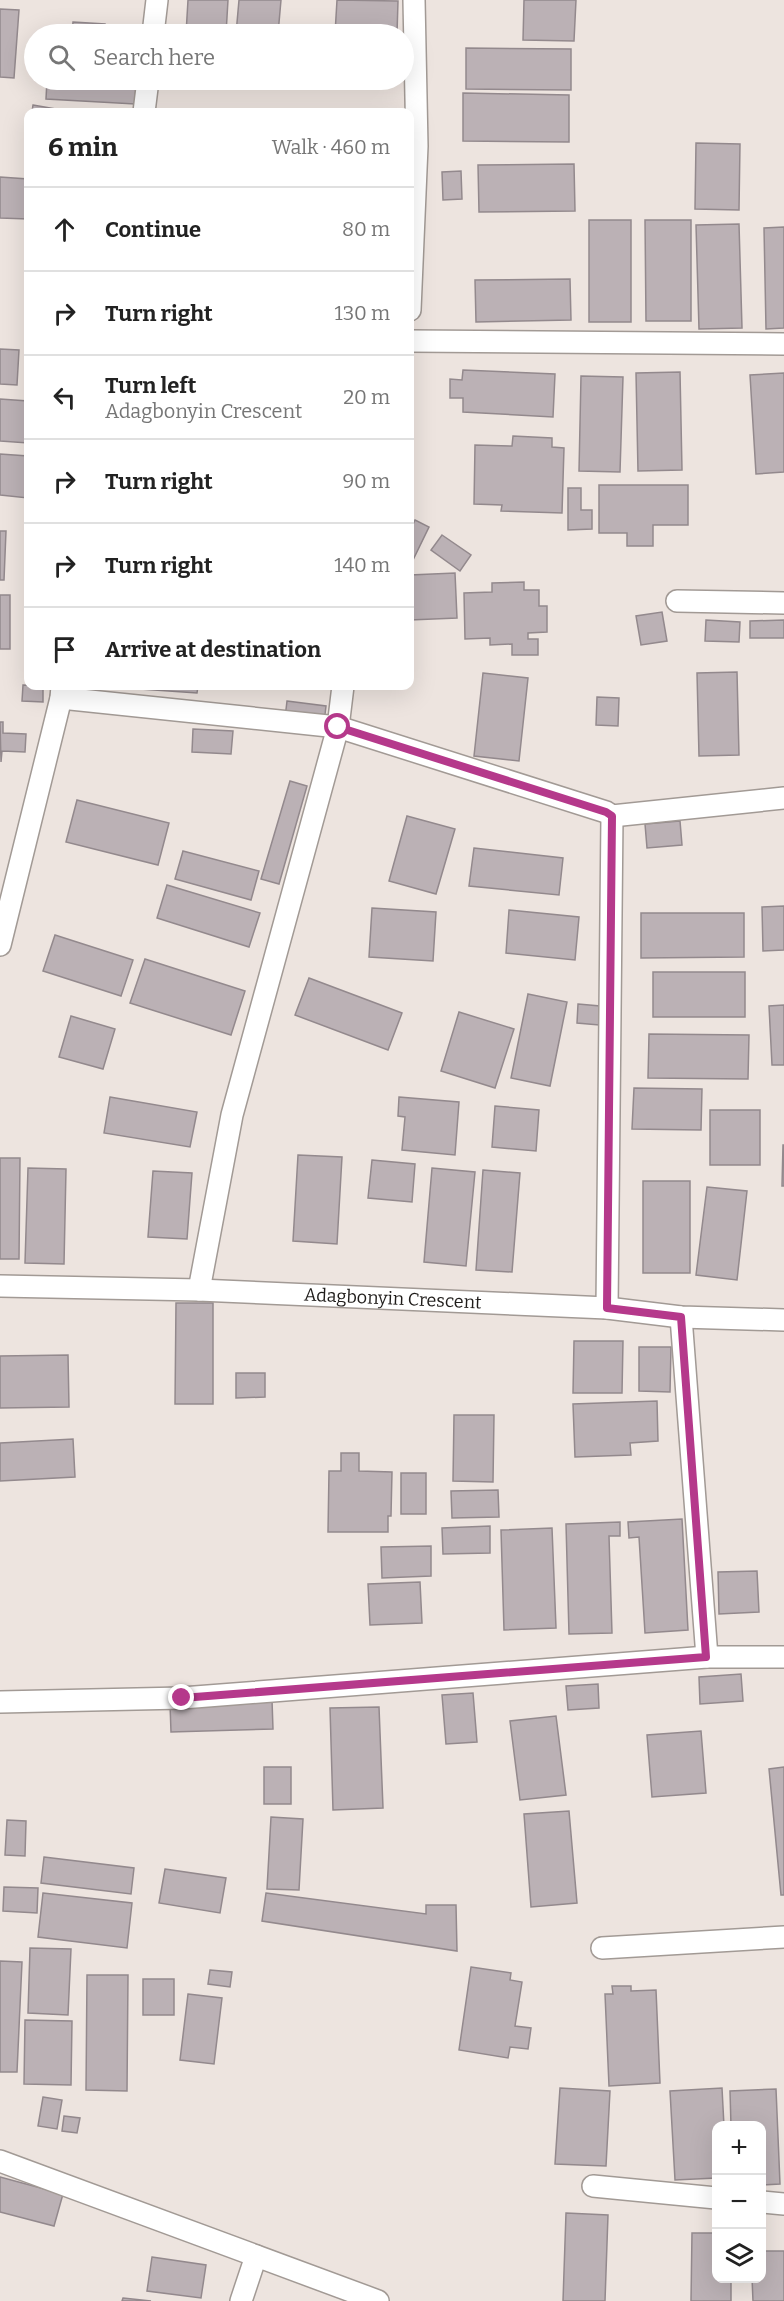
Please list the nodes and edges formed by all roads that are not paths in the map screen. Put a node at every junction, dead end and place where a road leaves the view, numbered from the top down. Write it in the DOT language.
graph roads {
  1 [pos="158,0"];
  2 [pos="414,0"];
  3 [pos="154,24"];
  4 [pos="147,90"];
  5 [pos="144,108"];
  6 [pos="414,216"];
  7 [pos="414,341"];
  8 [pos="784,344"];
  9 [pos="677,601"];
  10 [pos="784,603"];
  11 [pos="343,690"];
  12 [pos="62,692"];
  13 [pos="338,727"];
  14 [pos="784,798"];
  15 [pos="612,816"];
  16 [pos="0,945"];
  17 [pos="0,1286"];
  18 [pos="199,1290"];
  19 [pos="607,1308"];
  20 [pos="681,1317"];
  21 [pos="784,1320"];
  22 [pos="706,1657"];
  23 [pos="784,1657"];
  24 [pos="0,1702"];
  25 [pos="784,1937"];
  26 [pos="602,1948"];
  27 [pos="0,2161"];
  28 [pos="593,2186"];
  29 [pos="712,2198"];
  30 [pos="766,2202"];
  31 [pos="784,2204"];
  32 [pos="256,2256"];
  33 [pos="241,2301"];
  34 [pos="378,2301"];
  1 -- 3 [label="street"];
  2 -- 6 [label="street"];
  4 -- 5 [label="street"];
  7 -- 8 [label="street"];
  9 -- 10 [label="street"];
  11 -- 13 [label="street"];
  12 -- 13 [label="street"];
  12 -- 16 [label="street"];
  13 -- 15 [label="street"];
  13 -- 18 [label="street"];
  14 -- 15 [label="street"];
  15 -- 19 [label="street"];
  17 -- 18 [label="street, Adagbonyin Crescent"];
  18 -- 19 [label="street, Adagbonyin Crescent"];
  19 -- 20 [label="street, Adagbonyin Crescent"];
  20 -- 21 [label="street, Adagbonyin Crescent"];
  20 -- 22 [label="street"];
  22 -- 23 [label="street"];
  22 -- 24 [label="street"];
  25 -- 26 [label="street"];
  27 -- 32 [label="street"];
  28 -- 29 [label="street"];
  30 -- 31 [label="street"];
  32 -- 33 [label="street"];
  32 -- 34 [label="street"];
}
